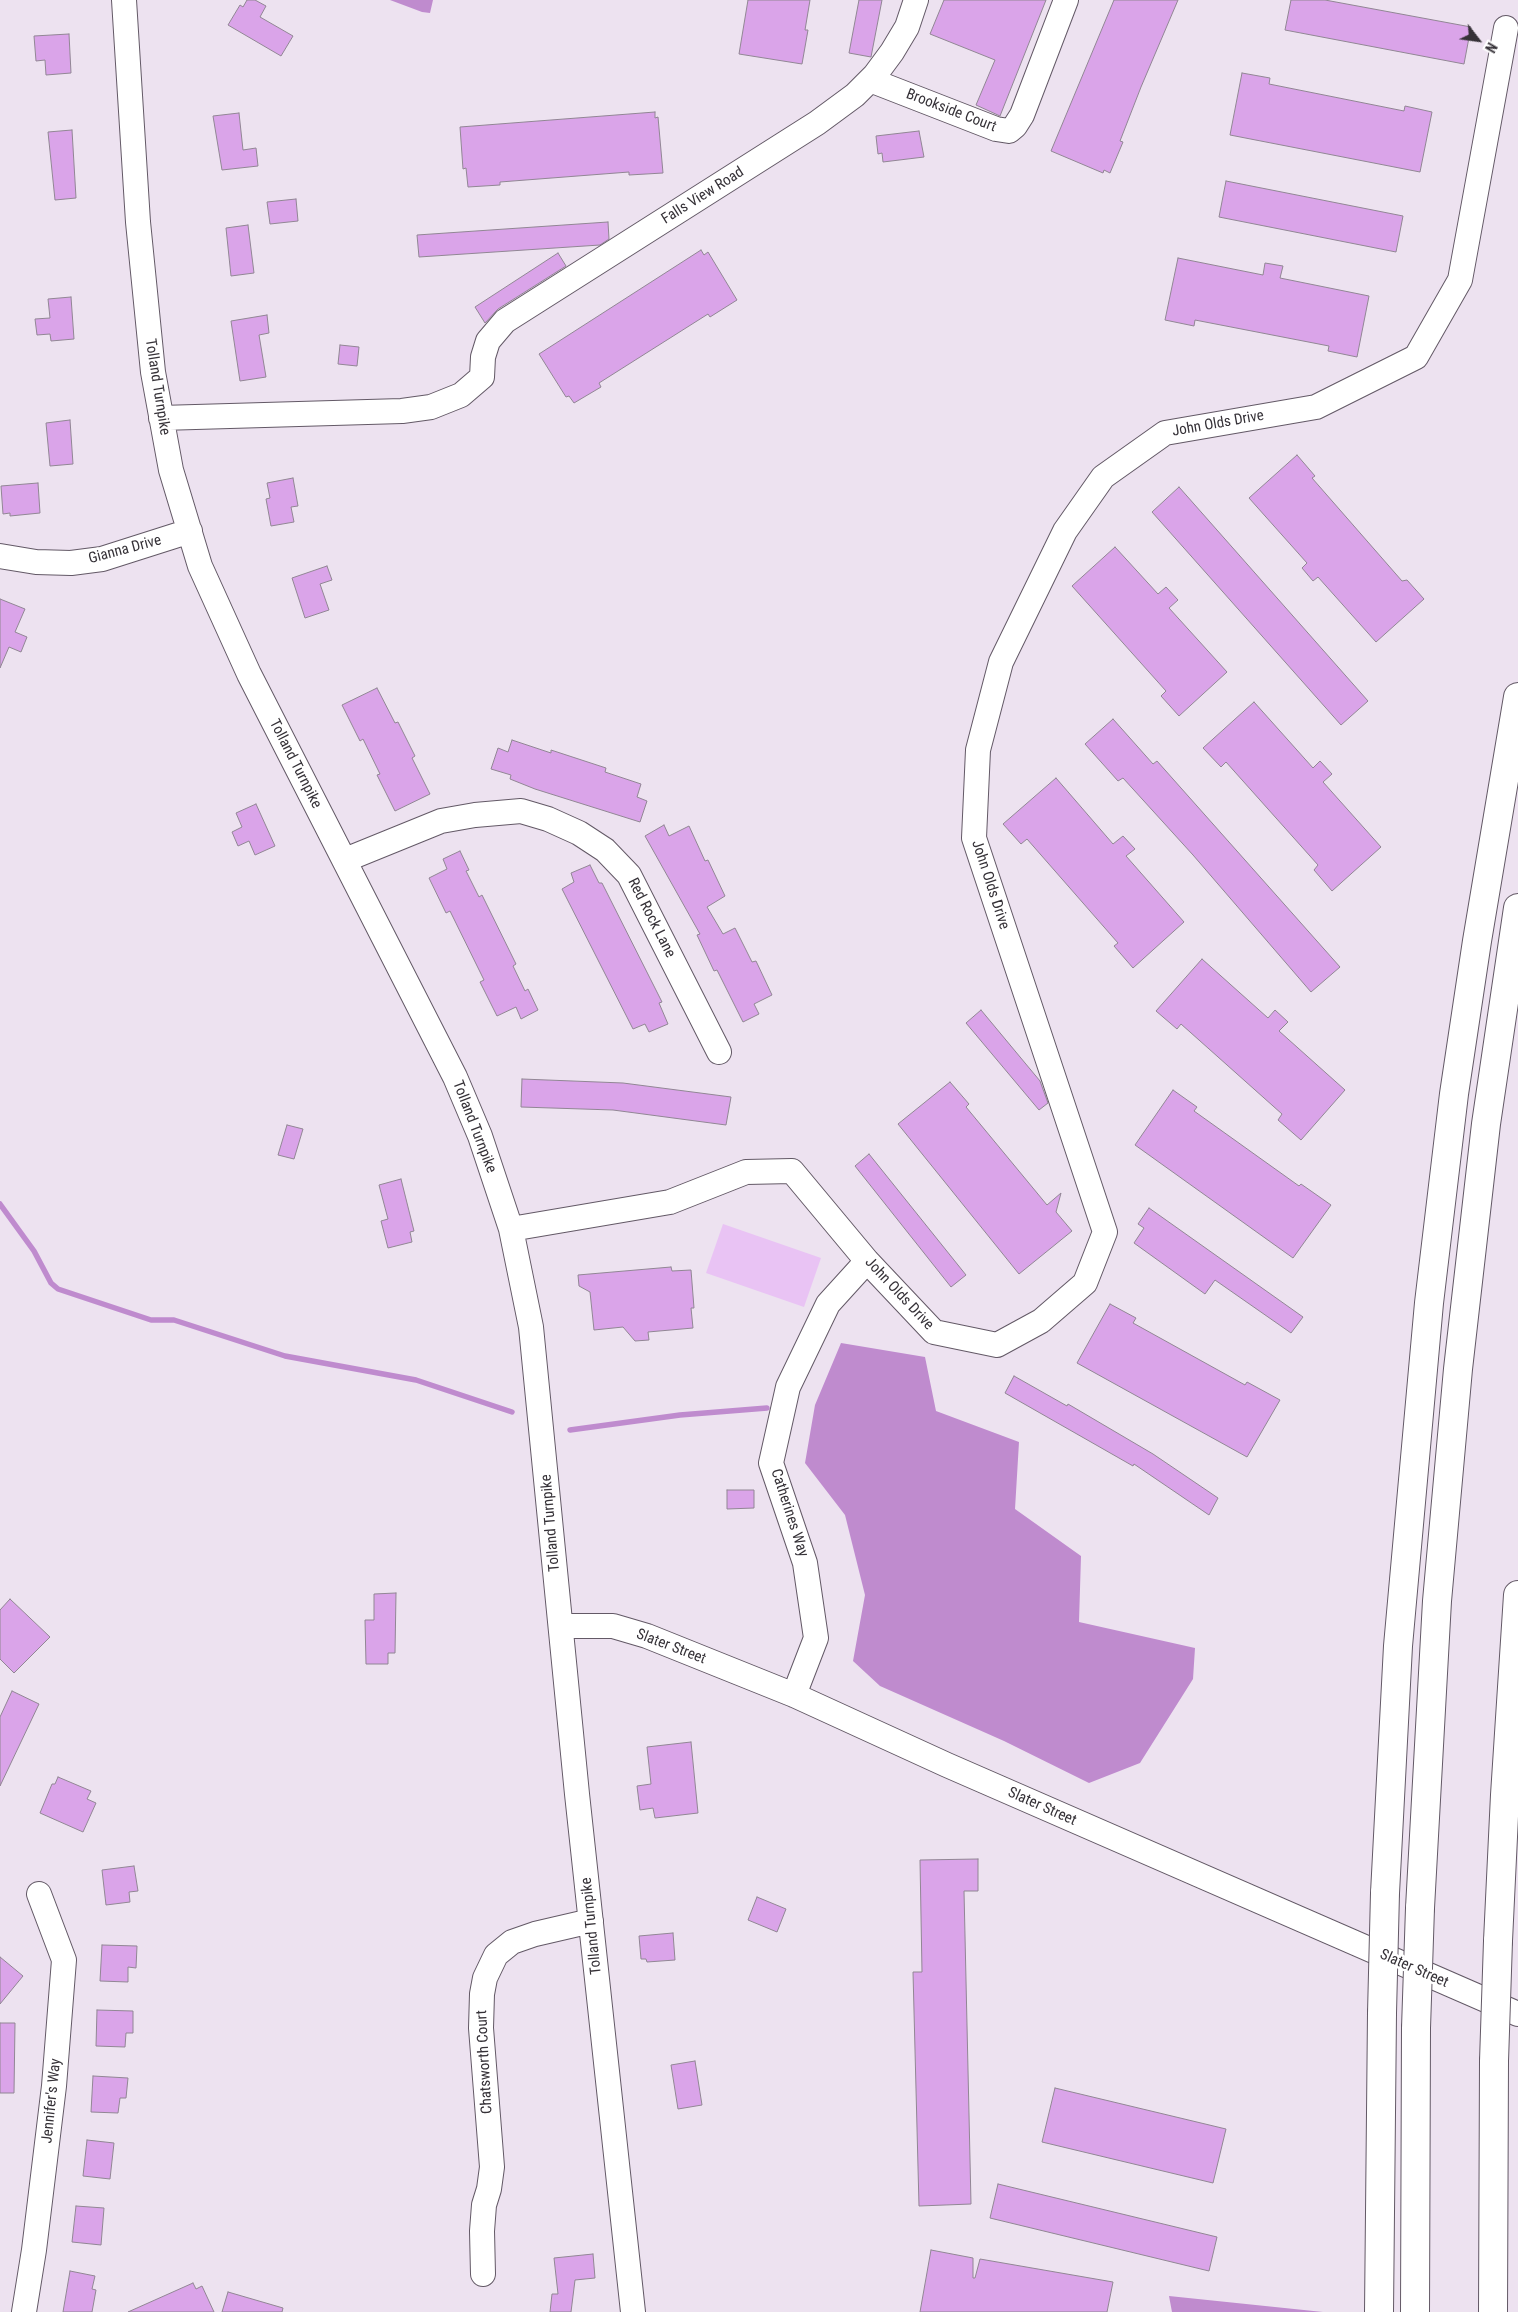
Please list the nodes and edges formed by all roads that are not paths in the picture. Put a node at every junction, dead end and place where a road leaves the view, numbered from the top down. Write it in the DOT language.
graph roads {
  1 [pos="124,0"];
  2 [pos="916,0"];
  3 [pos="1066,0"];
  4 [pos="1506,28"];
  5 [pos="870,80"];
  6 [pos="161,418"];
  7 [pos="190,531"];
  8 [pos="0,556"];
  9 [pos="1518,696"];
  10 [pos="345,860"];
  11 [pos="1518,908"];
  12 [pos="719,1052"];
  13 [pos="511,1229"];
  14 [pos="867,1261"];
  15 [pos="1518,1595"];
  16 [pos="560,1626"];
  17 [pos="794,1695"];
  18 [pos="39,1894"];
  19 [pos="591,1921"];
  20 [pos="1518,2014"];
  21 [pos="484,2274"];
  22 [pos="24,2312"];
  23 [pos="633,2312"];
  24 [pos="1379,2312"];
  25 [pos="1415,2312"];
  26 [pos="1493,2312"];
  1 -- 6 [label="street, Tolland Turnpike"];
  2 -- 5 [label="street, Falls View Road"];
  3 -- 5 [label="street, Brookside Court"];
  4 -- 14 [label="street, John Olds Drive"];
  5 -- 6 [label="street, Falls View Road"];
  6 -- 7 [label="street, Tolland Turnpike"];
  7 -- 8 [label="street, Gianna Drive"];
  7 -- 10 [label="street, Tolland Turnpike"];
  9 -- 24 [label="highway, bridge"];
  10 -- 12 [label="street, Red Rock Lane"];
  10 -- 13 [label="street, Tolland Turnpike"];
  11 -- 25 [label="highway, bridge"];
  13 -- 14 [label="street, John Olds Drive"];
  13 -- 16 [label="street, Tolland Turnpike"];
  14 -- 17 [label="street, Catherines Way"];
  15 -- 26 [label="highway, bridge"];
  16 -- 17 [label="street, Slater Street"];
  16 -- 19 [label="street, Tolland Turnpike"];
  17 -- 20 [label="street, Slater Street"];
  18 -- 22 [label="street, Jennifer's Way"];
  19 -- 21 [label="street, Chatsworth Court"];
  19 -- 23 [label="street, Tolland Turnpike"];
}
